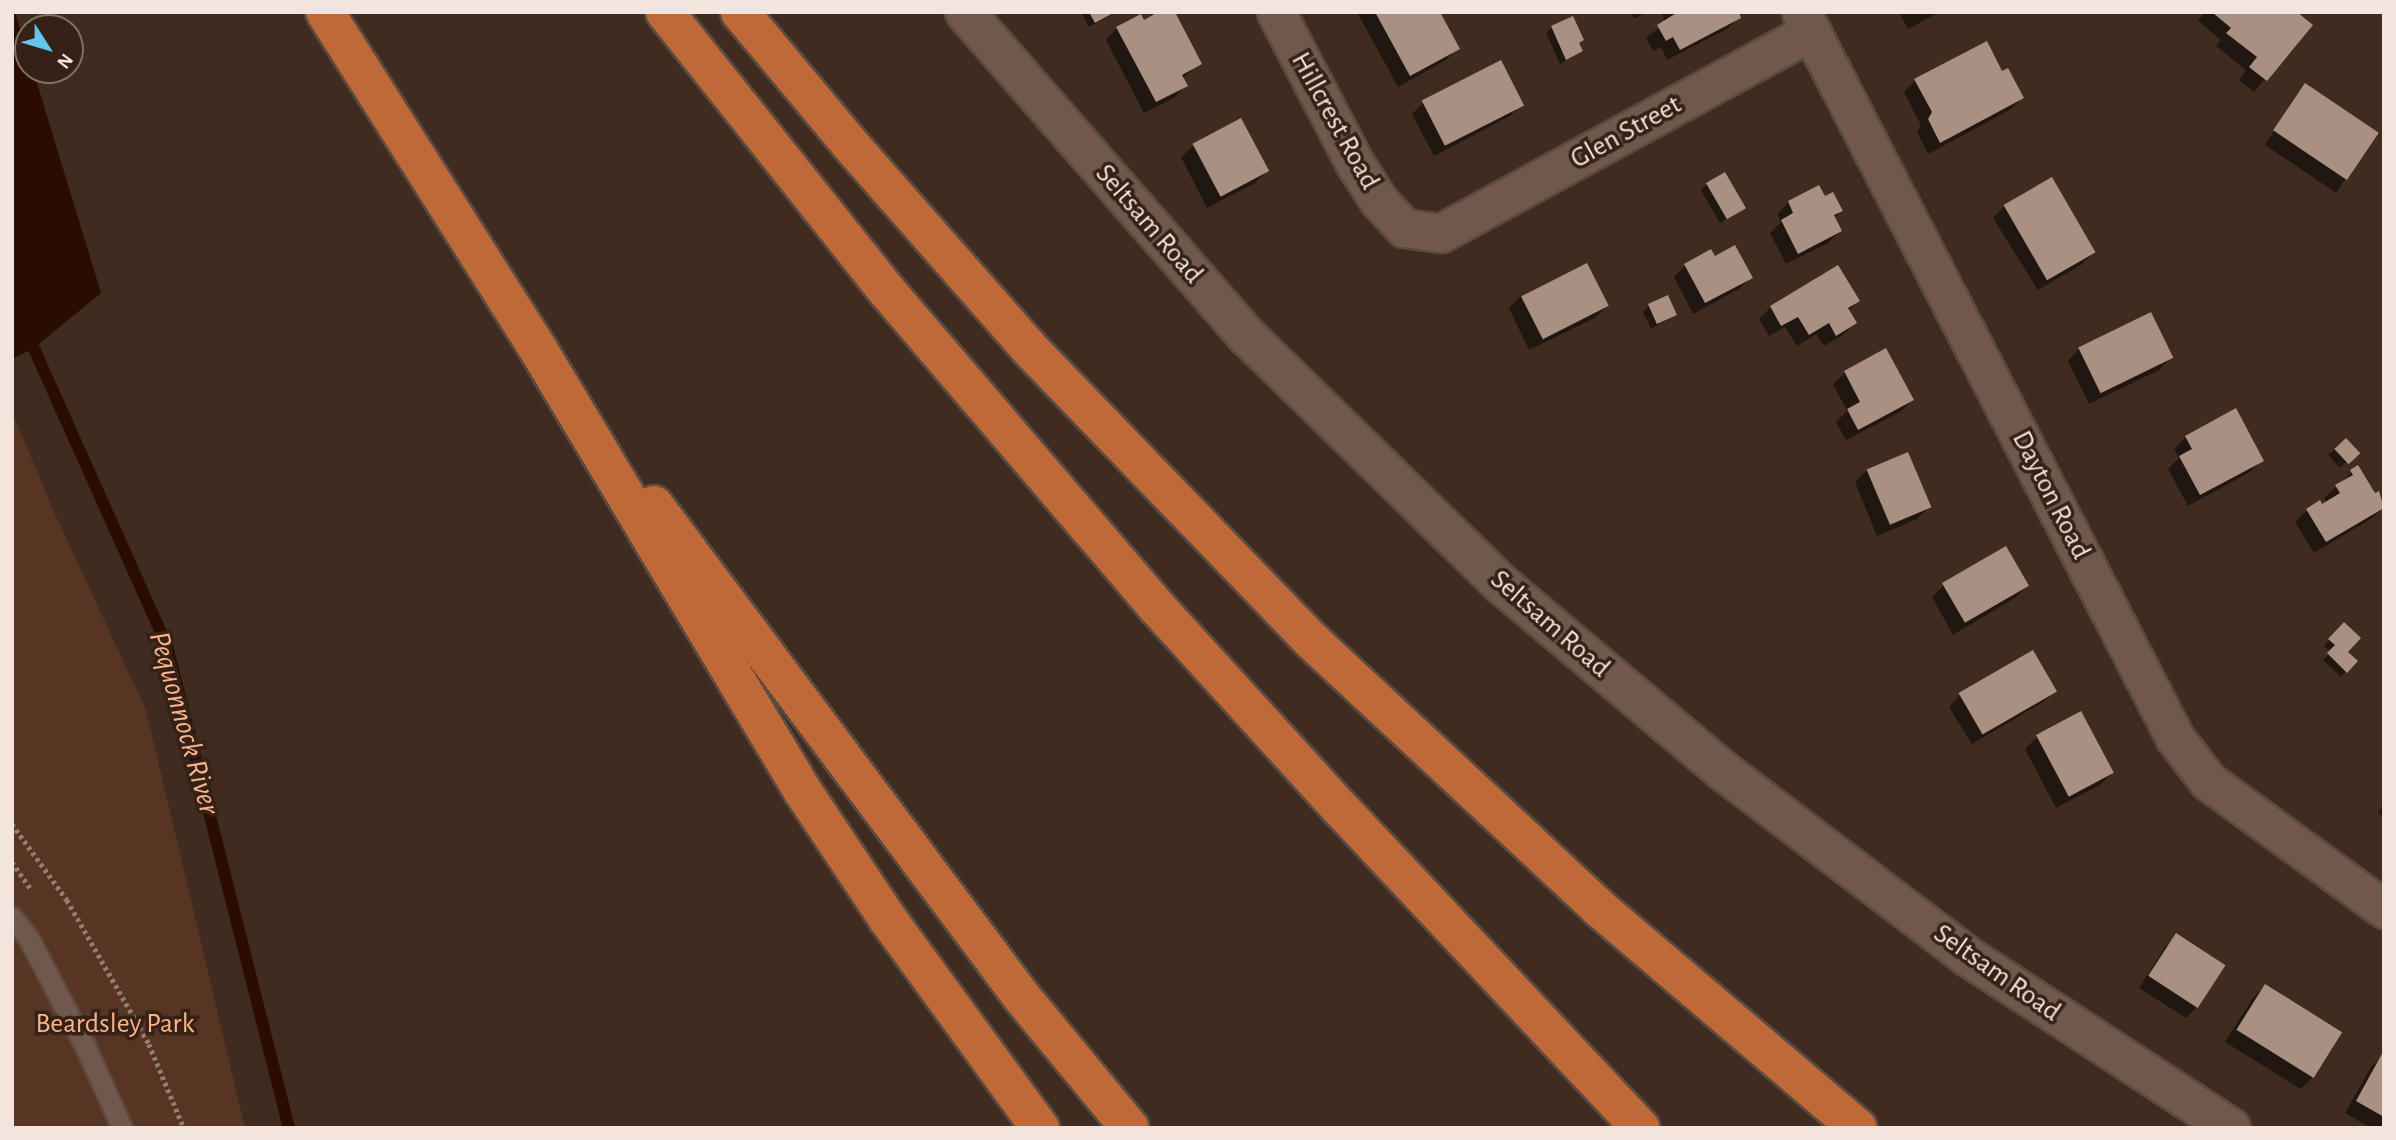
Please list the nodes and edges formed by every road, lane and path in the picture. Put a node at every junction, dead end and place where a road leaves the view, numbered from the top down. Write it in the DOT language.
graph roads {
  1 [pos="325,12"];
  2 [pos="665,12"];
  3 [pos="740,12"];
  4 [pos="965,12"];
  5 [pos="1276,12"];
  6 [pos="1806,22"];
  7 [pos="1441,233"];
  8 [pos="538,349"];
  9 [pos="12,824"];
  10 [pos="2384,909"];
  11 [pos="12,917"];
  12 [pos="122,1128"];
  13 [pos="184,1128"];
  14 [pos="1040,1128"];
  15 [pos="1130,1128"];
  16 [pos="1641,1128"];
  17 [pos="1858,1128"];
  18 [pos="2231,1128"];
  1 -- 8 [label="highway"];
  2 -- 16 [label="highway"];
  3 -- 17 [label="highway"];
  4 -- 18 [label="main road, Seltsam Road"];
  5 -- 7 [label="street, Hillcrest Road"];
  6 -- 7 [label="street, Glen Street"];
  6 -- 10 [label="street, Dayton Road"];
  8 -- 14 [label="highway"];
  8 -- 15 [label="highway"];
  9 -- 13 [label="path"];
  11 -- 12 [label="lane"];
}
